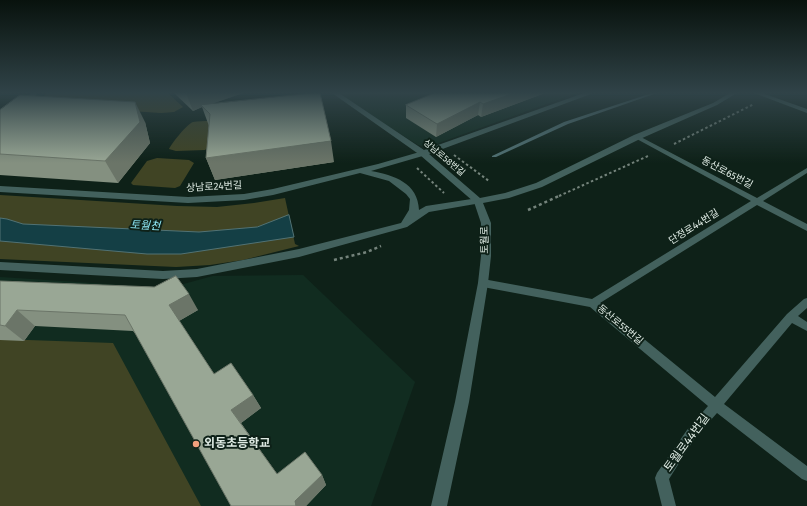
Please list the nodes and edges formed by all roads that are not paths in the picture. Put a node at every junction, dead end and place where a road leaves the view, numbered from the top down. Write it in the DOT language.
graph roads {
  1 [pos="370,117"];
  2 [pos="524,117"];
  3 [pos="685,117"];
  4 [pos="637,137"];
  5 [pos="423,153"];
  6 [pos="807,170"];
  7 [pos="356,171"];
  8 [pos="0,189"];
  9 [pos="478,201"];
  10 [pos="756,202"];
  11 [pos="404,225"];
  12 [pos="807,228"];
  13 [pos="0,266"];
  14 [pos="482,283"];
  15 [pos="807,302"];
  16 [pos="593,303"];
  17 [pos="791,317"];
  18 [pos="807,327"];
  19 [pos="716,405"];
  20 [pos="807,474"];
  21 [pos="439,506"];
  22 [pos="669,506"];
  1 -- 5 [label="street, 상남로58번길"];
  2 -- 5 [label="street, 상남로24번길"];
  3 -- 4 [label="street"];
  4 -- 9 [label="street"];
  4 -- 10 [label="lane, 동산로65번길"];
  5 -- 7 [label="street, 상남로24번길"];
  5 -- 9 [label="street, 상남로58번길"];
  6 -- 10 [label="lane, 단정로44번길"];
  7 -- 8 [label="street, 상남로24번길"];
  7 -- 11 [label="street"];
  9 -- 11 [label="street"];
  9 -- 14 [label="street, 토월로"];
  10 -- 12 [label="lane, 동산로65번길"];
  10 -- 16 [label="lane, 단정로44번길"];
  11 -- 13 [label="street"];
  14 -- 16 [label="lane, 동산로55번길"];
  14 -- 21 [label="street, 토월로"];
  15 -- 17 [label="lane"];
  16 -- 19 [label="lane, 동산로55번길"];
  17 -- 18 [label="lane"];
  17 -- 19 [label="lane"];
  19 -- 20 [label="lane, 동산로55번길"];
  19 -- 22 [label="lane, 토월로44번길"];
}
